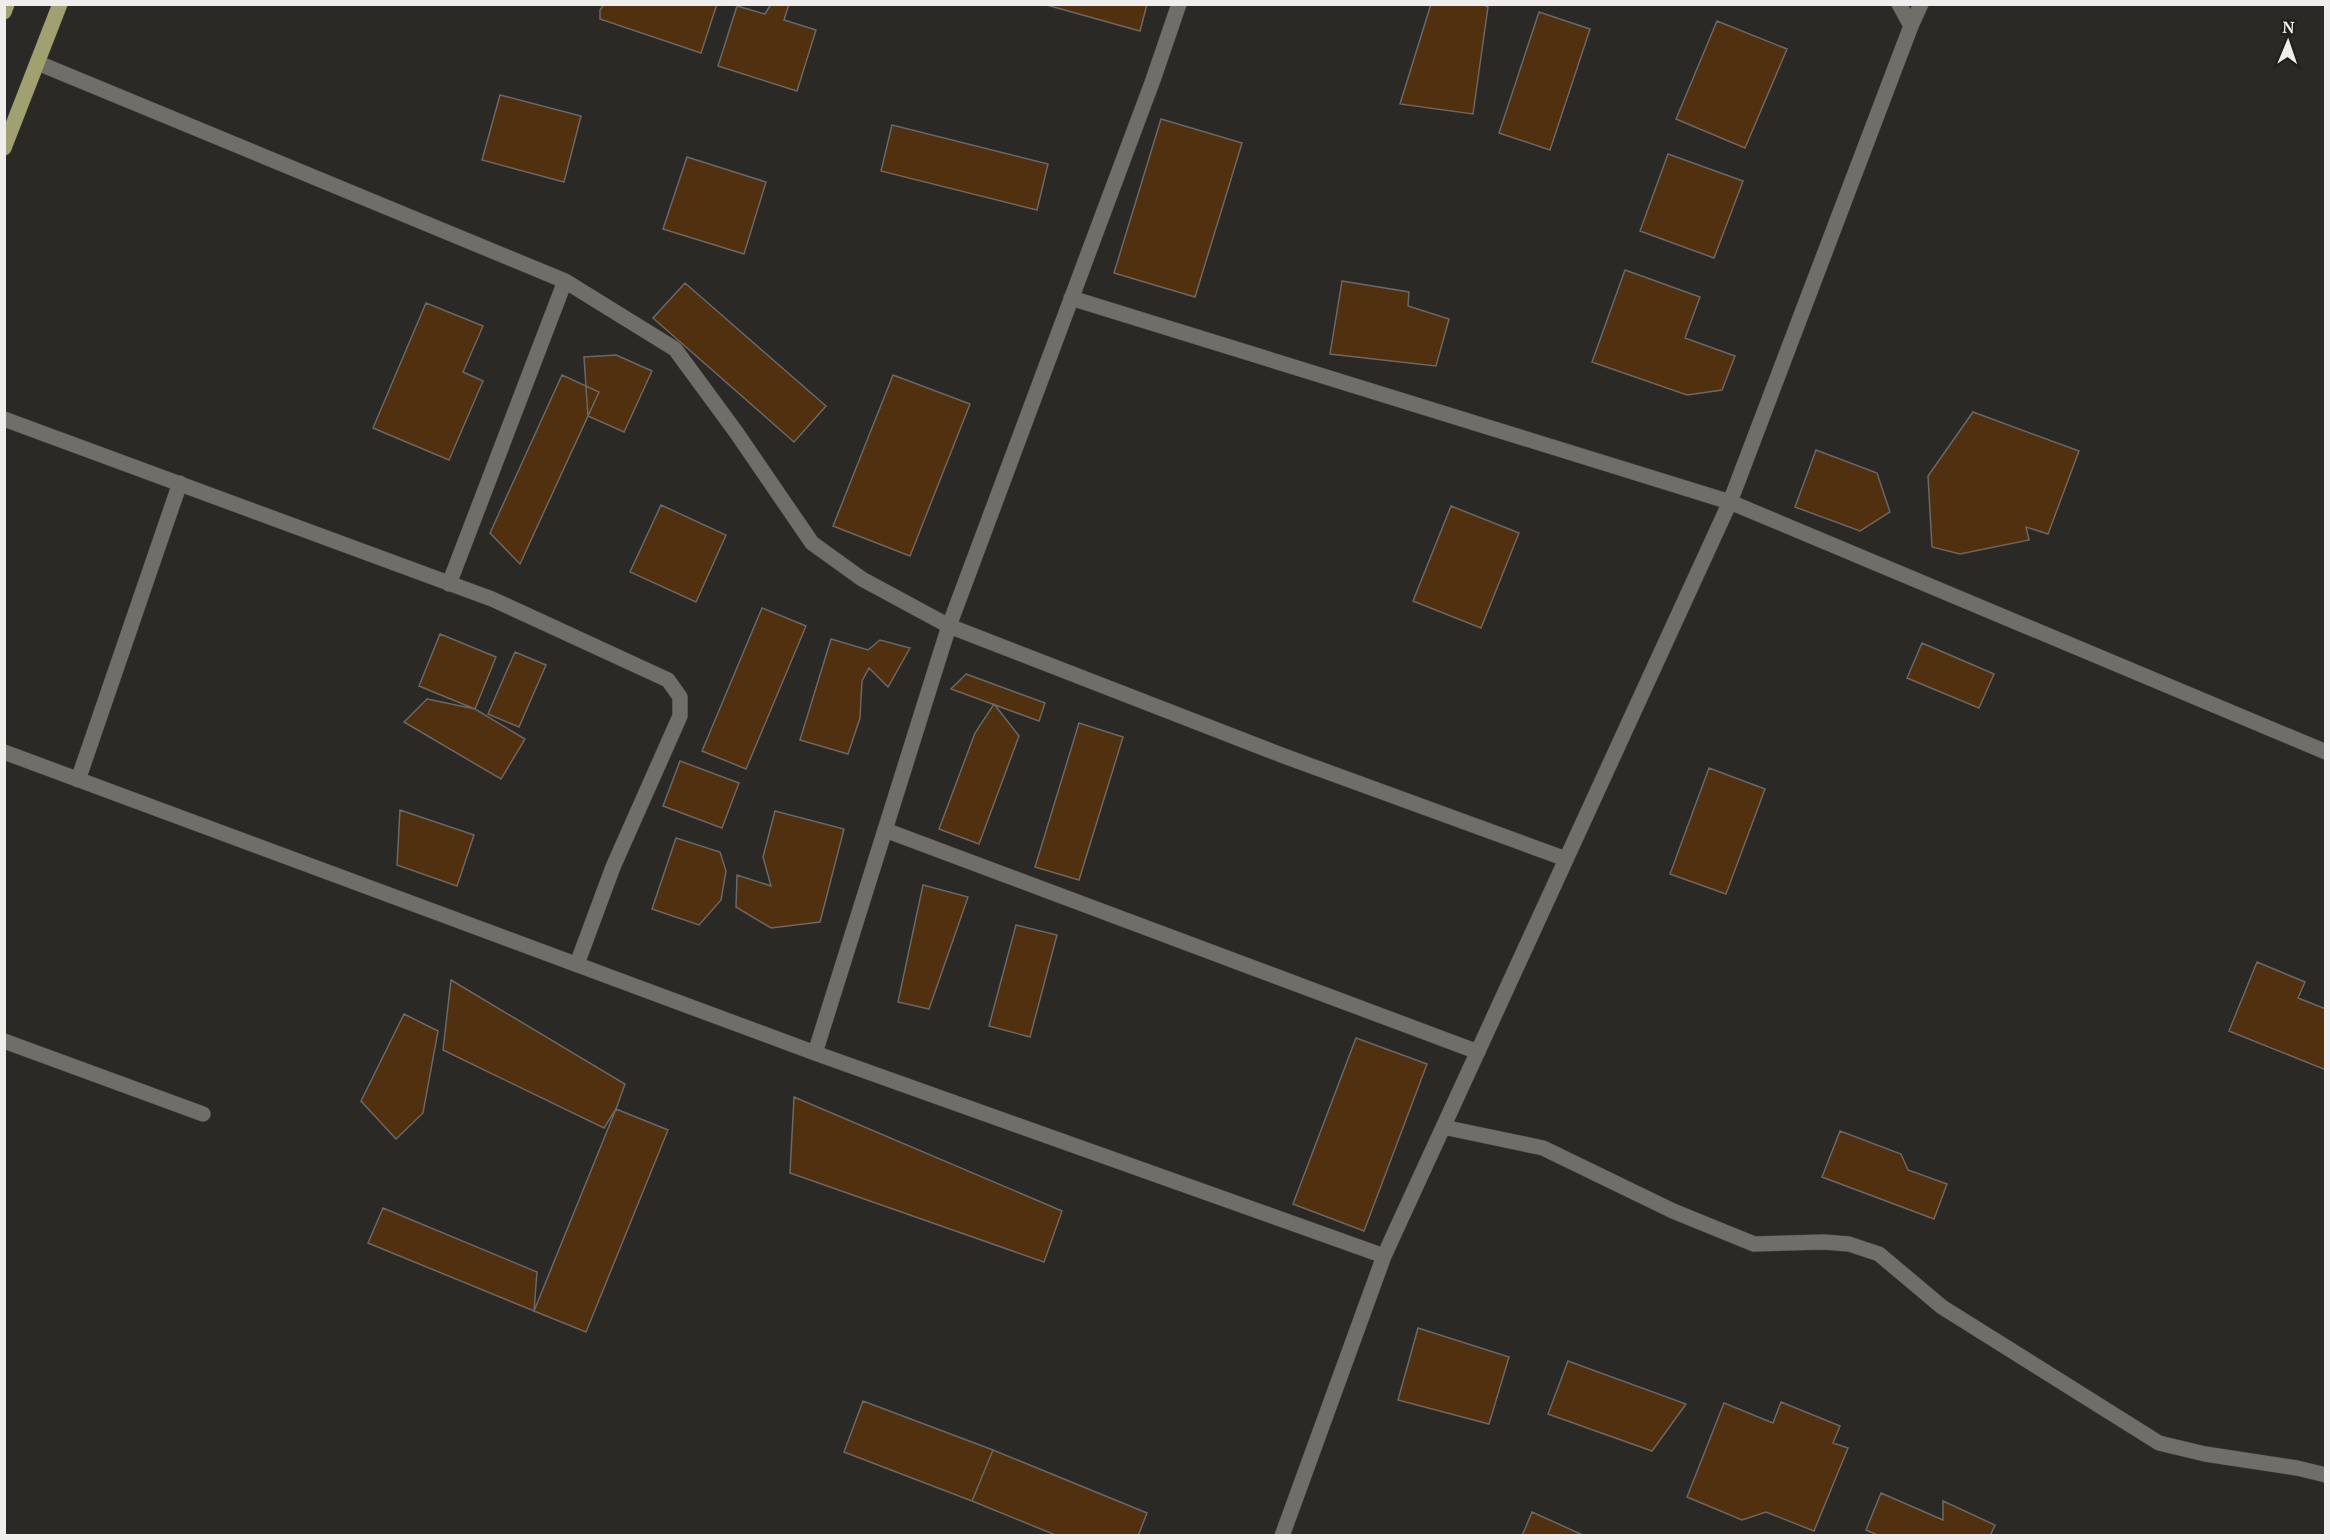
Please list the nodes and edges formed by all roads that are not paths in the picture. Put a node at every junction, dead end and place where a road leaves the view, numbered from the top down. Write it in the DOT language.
graph roads {
  1 [pos="7,4"];
  2 [pos="60,4"];
  3 [pos="1179,4"];
  4 [pos="1899,4"];
  5 [pos="1921,4"];
  6 [pos="4,12"];
  7 [pos="1911,26"];
  8 [pos="38,63"];
  9 [pos="4,148"];
  10 [pos="565,281"];
  11 [pos="1071,298"];
  12 [pos="4,418"];
  13 [pos="180,483"];
  14 [pos="1730,502"];
  15 [pos="449,584"];
  16 [pos="949,626"];
  17 [pos="4,752"];
  18 [pos="2325,752"];
  19 [pos="78,780"];
  20 [pos="885,830"];
  21 [pos="1566,859"];
  22 [pos="577,964"];
  23 [pos="4,1041"];
  24 [pos="1478,1052"];
  25 [pos="815,1053"];
  26 [pos="203,1114"];
  27 [pos="1443,1127"];
  28 [pos="1384,1256"];
  29 [pos="2325,1475"];
  30 [pos="1282,1536"];
  1 -- 6 [label="main road"];
  2 -- 8 [label="main road"];
  3 -- 11 [label="street"];
  4 -- 7 [label="street"];
  5 -- 7 [label="street"];
  7 -- 14 [label="street"];
  8 -- 9 [label="main road"];
  8 -- 10 [label="street"];
  10 -- 15 [label="street"];
  10 -- 16 [label="street"];
  11 -- 14 [label="street"];
  11 -- 16 [label="street"];
  12 -- 13 [label="street"];
  13 -- 15 [label="street"];
  13 -- 19 [label="street"];
  14 -- 18 [label="street"];
  14 -- 21 [label="street"];
  15 -- 22 [label="street"];
  16 -- 20 [label="street"];
  16 -- 21 [label="street"];
  17 -- 19 [label="street"];
  19 -- 22 [label="street"];
  20 -- 24 [label="street"];
  20 -- 25 [label="street"];
  21 -- 24 [label="street"];
  22 -- 25 [label="street"];
  23 -- 26 [label="street"];
  24 -- 27 [label="street"];
  25 -- 28 [label="street"];
  27 -- 28 [label="street"];
  27 -- 29 [label="street"];
  28 -- 30 [label="street"];
}
